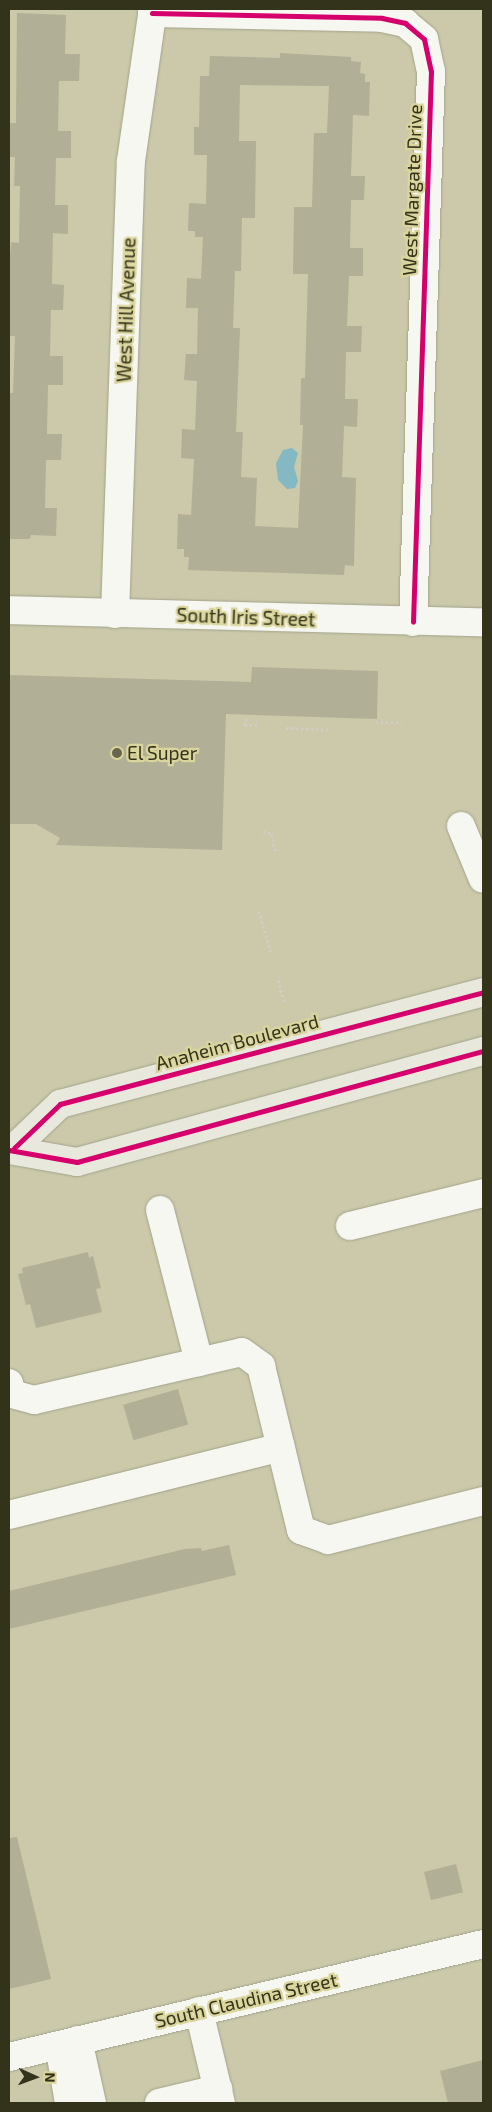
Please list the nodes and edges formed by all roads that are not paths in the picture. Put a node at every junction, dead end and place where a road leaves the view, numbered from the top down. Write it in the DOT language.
graph roads {
  1 [pos="152,11"];
  2 [pos="9,610"];
  3 [pos="115,614"];
  4 [pos="412,622"];
  5 [pos="483,622"];
  6 [pos="460,826"];
  7 [pos="483,879"];
  8 [pos="483,992"];
  9 [pos="483,1053"];
  10 [pos="12,1149"];
  11 [pos="483,1193"];
  12 [pos="160,1210"];
  13 [pos="350,1226"];
  14 [pos="199,1362"];
  15 [pos="9,1383"];
  16 [pos="280,1446"];
  17 [pos="483,1501"];
  18 [pos="9,1515"];
  19 [pos="483,1944"];
  20 [pos="199,2012"];
  21 [pos="68,2043"];
  22 [pos="9,2057"];
  23 [pos="220,2096"];
  24 [pos="69,2103"];
  25 [pos="92,2103"];
  26 [pos="159,2103"];
  1 -- 3 [label="street, West Hill Avenue"];
  1 -- 4 [label="street, West Margate Drive"];
  2 -- 3 [label="street, South Iris Street"];
  3 -- 4 [label="street, South Iris Street"];
  4 -- 5 [label="street, South Iris Street"];
  6 -- 7 [label="street"];
  8 -- 10 [label="main road, Anaheim Boulevard"];
  9 -- 10 [label="main road, Anaheim Boulevard"];
  11 -- 13 [label="street"];
  12 -- 14 [label="street"];
  14 -- 15 [label="street"];
  14 -- 16 [label="street"];
  16 -- 17 [label="street"];
  16 -- 18 [label="street"];
  19 -- 20 [label="street, South Claudina Street"];
  20 -- 21 [label="street, South Claudina Street"];
  20 -- 23 [label="street"];
  21 -- 22 [label="street, South Claudina Street"];
  21 -- 24 [label="street"];
  21 -- 25 [label="street"];
  23 -- 26 [label="street"];
}
